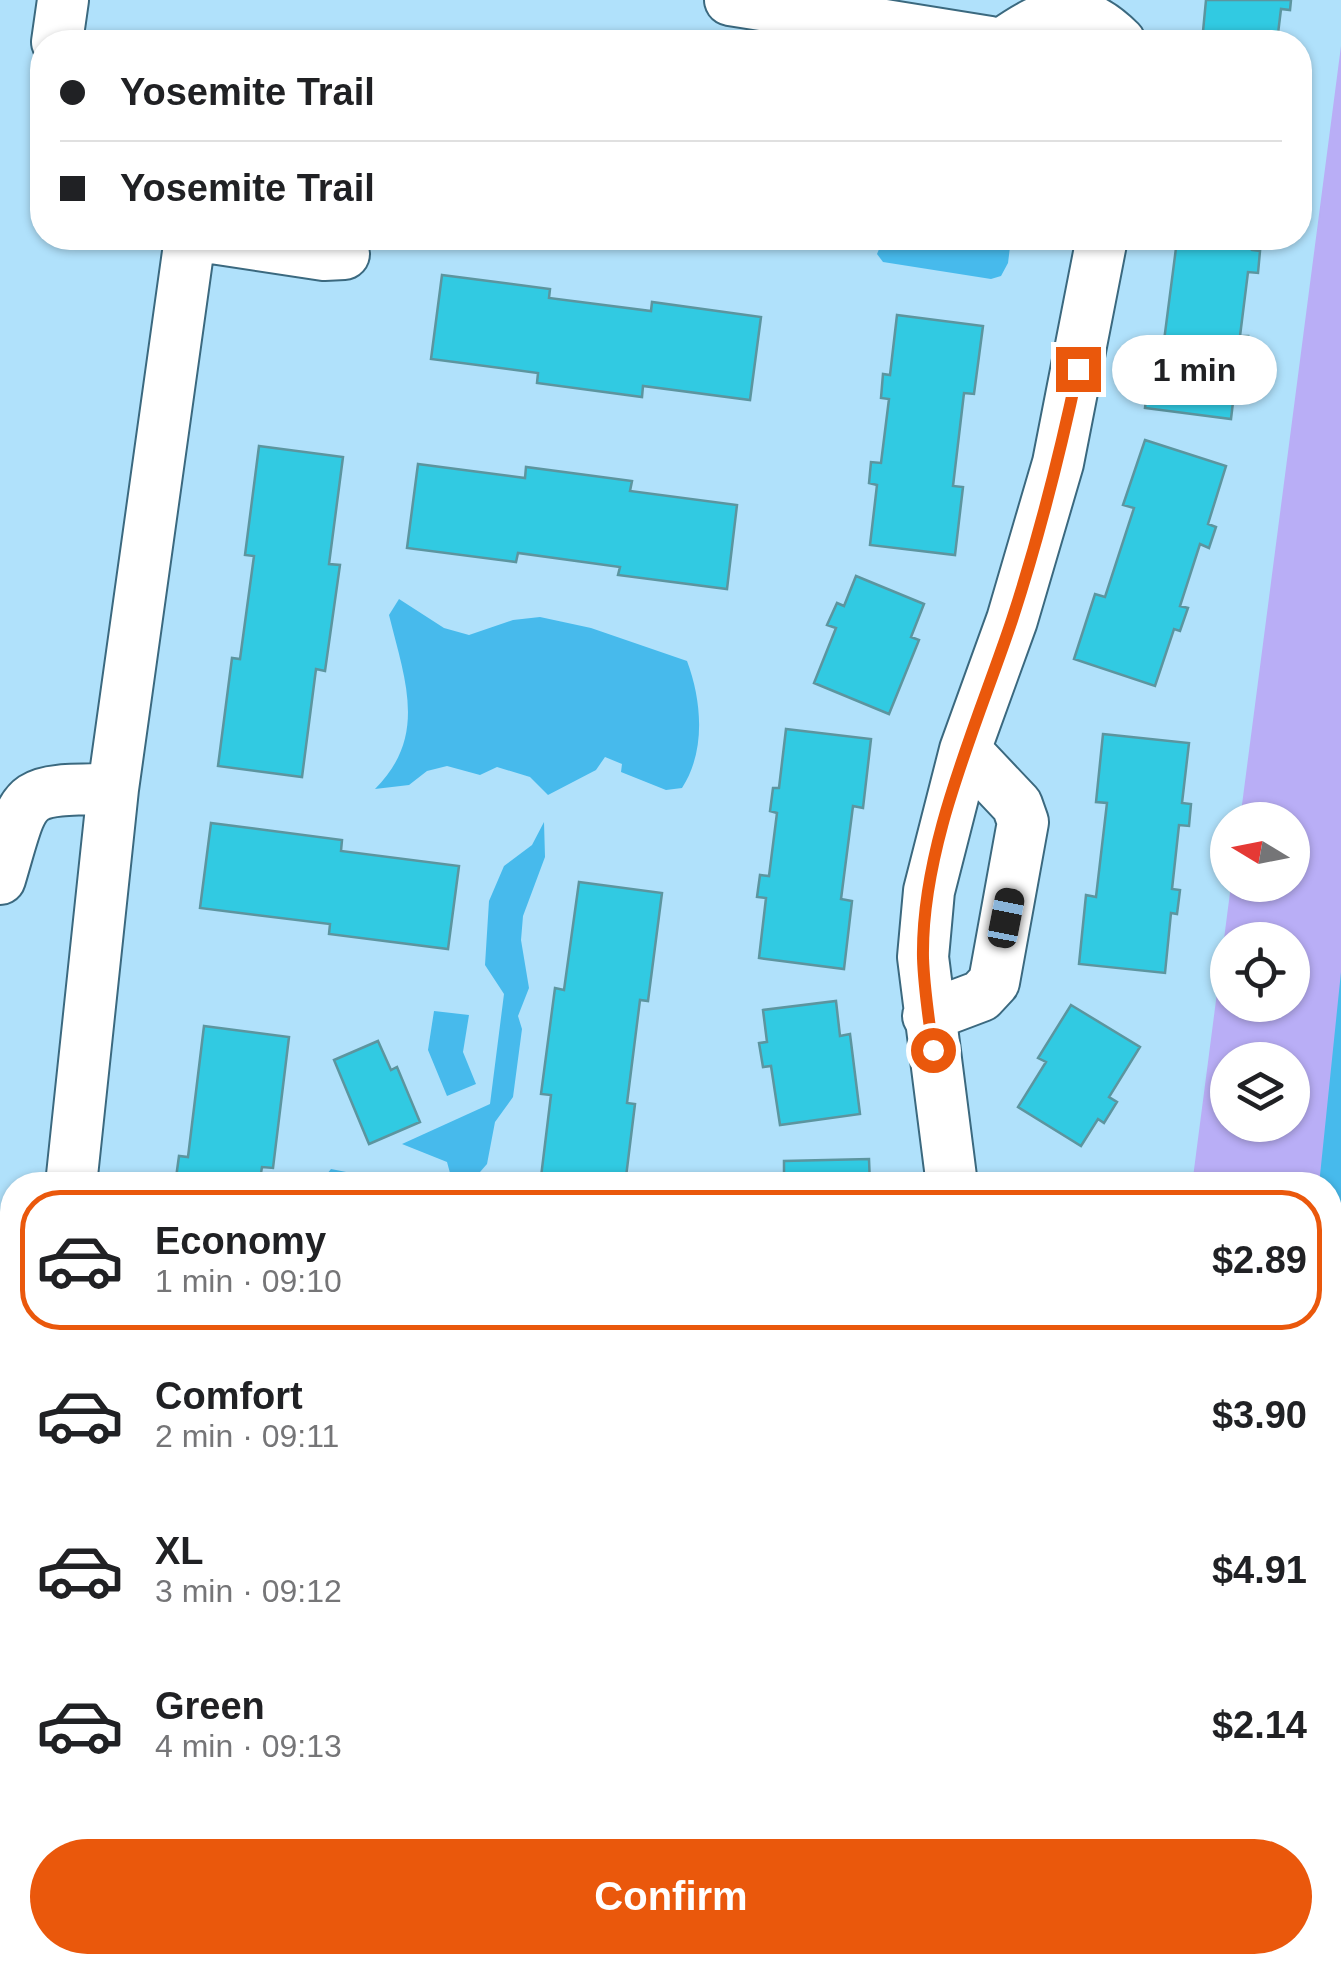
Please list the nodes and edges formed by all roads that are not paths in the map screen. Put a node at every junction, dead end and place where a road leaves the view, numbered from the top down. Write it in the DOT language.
graph roads {
  1 [pos="63,0"];
  2 [pos="730,0"];
  3 [pos="59,30"];
  4 [pos="916,30"];
  5 [pos="1022,30"];
  6 [pos="1106,30"];
  7 [pos="188,250"];
  8 [pos="311,250"];
  9 [pos="1100,250"];
  10 [pos="344,254"];
  11 [pos="965,750"];
  12 [pos="113,789"];
  13 [pos="0,879"];
  14 [pos="928,1016"];
  15 [pos="72,1172"];
  16 [pos="950,1172"];
  1 -- 3 [label="street"];
  2 -- 4 [label="street"];
  5 -- 6 [label="street"];
  7 -- 12 [label="street"];
  8 -- 10 [label="street"];
  9 -- 11 [label="street"];
  11 -- 14 [label="street"];
  11 -- 14 [label="street"];
  12 -- 13 [label="street"];
  12 -- 15 [label="street"];
  14 -- 16 [label="street"];
}
